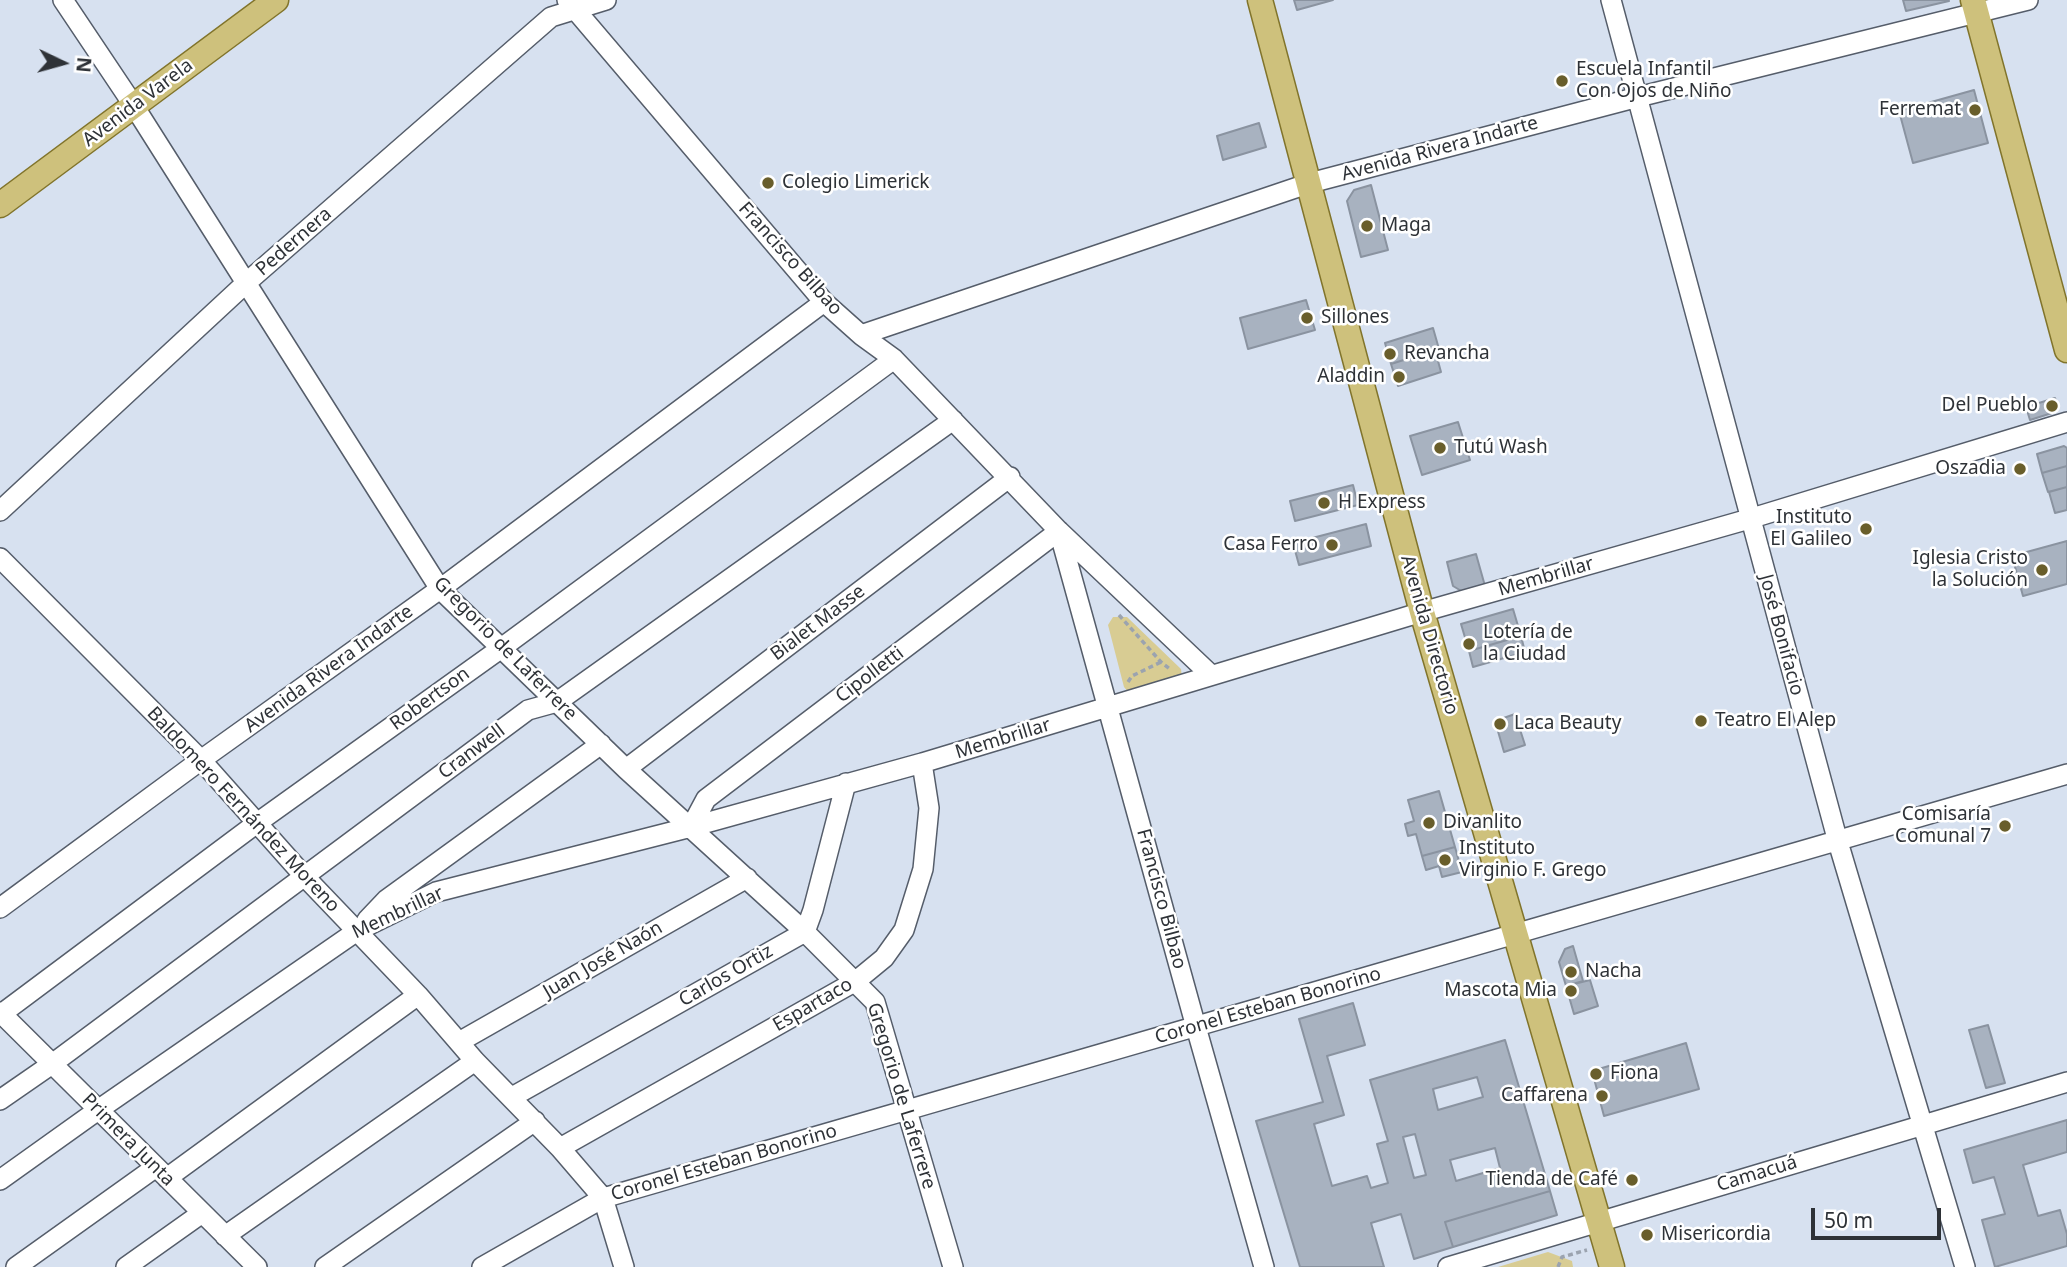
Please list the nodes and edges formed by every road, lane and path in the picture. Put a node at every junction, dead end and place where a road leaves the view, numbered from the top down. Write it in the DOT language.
graph roads {
  1 [pos="63,0"];
  2 [pos="276,0"];
  3 [pos="606,0"];
  4 [pos="1260,0"];
  5 [pos="1611,0"];
  6 [pos="2028,0"];
  7 [pos="571,5"];
  8 [pos="1975,7"];
  9 [pos="1639,97"];
  10 [pos="134,106"];
  11 [pos="1310,183"];
  12 [pos="0,205"];
  13 [pos="246,283"];
  14 [pos="824,302"];
  15 [pos="861,335"];
  16 [pos="2067,350"];
  17 [pos="894,359"];
  18 [pos="953,419"];
  19 [pos="2067,422"];
  20 [pos="1010,477"];
  21 [pos="0,511"];
  22 [pos="1749,519"];
  23 [pos="1059,531"];
  24 [pos="0,558"];
  25 [pos="440,589"];
  26 [pos="1422,612"];
  27 [pos="500,649"];
  28 [pos="1211,675"];
  29 [pos="557,702"];
  30 [pos="1108,707"];
  31 [pos="601,744"];
  32 [pos="201,760"];
  33 [pos="922,763"];
  34 [pos="626,769"];
  35 [pos="2067,775"];
  36 [pos="846,783"];
  37 [pos="257,823"];
  38 [pos="691,827"];
  39 [pos="1838,842"];
  40 [pos="305,877"];
  41 [pos="747,878"];
  42 [pos="0,908"];
  43 [pos="357,931"];
  44 [pos="805,932"];
  45 [pos="1515,934"];
  46 [pos="856,981"];
  47 [pos="418,995"];
  48 [pos="1,1014"];
  49 [pos="1196,1027"];
  50 [pos="459,1042"];
  51 [pos="475,1061"];
  52 [pos="52,1064"];
  53 [pos="2067,1082"];
  54 [pos="512,1097"];
  55 [pos="0,1100"];
  56 [pos="98,1110"];
  57 [pos="906,1111"];
  58 [pos="535,1121"];
  59 [pos="1922,1124"];
  60 [pos="560,1148"];
  61 [pos="162,1173"];
  62 [pos="0,1180"];
  63 [pos="603,1198"];
  64 [pos="202,1213"];
  65 [pos="225,1236"];
  66 [pos="1605,1244"];
  67 [pos="16,1267"];
  68 [pos="126,1267"];
  69 [pos="257,1267"];
  70 [pos="325,1267"];
  71 [pos="482,1267"];
  72 [pos="624,1267"];
  73 [pos="953,1267"];
  74 [pos="1264,1267"];
  75 [pos="1448,1267"];
  76 [pos="1558,1267"];
  77 [pos="1965,1267"];
  1 -- 10 [label="street, Gregorio de Laferrere"];
  2 -- 10 [label="main road, Avenida Varela"];
  3 -- 7 [label="street, Pedernera"];
  4 -- 11 [label="main road, Avenida Directorio"];
  5 -- 9 [label="street, José Bonifacio"];
  6 -- 8 [label="street, Avenida Rivera Indarte"];
  7 -- 13 [label="street, Pedernera"];
  7 -- 14 [label="street, Francisco Bilbao"];
  8 -- 9 [label="street, Avenida Rivera Indarte"];
  8 -- 16 [label="main road"];
  9 -- 11 [label="street, Avenida Rivera Indarte"];
  9 -- 22 [label="street, José Bonifacio"];
  10 -- 12 [label="main road, Avenida Varela"];
  10 -- 13 [label="street, Gregorio de Laferrere"];
  11 -- 15 [label="street, Avenida Rivera Indarte"];
  11 -- 26 [label="main road, Avenida Directorio"];
  13 -- 21 [label="street, Pedernera"];
  13 -- 25 [label="street, Gregorio de Laferrere"];
  14 -- 15 [label="street, Francisco Bilbao"];
  14 -- 25 [label="street, Avenida Rivera Indarte"];
  15 -- 17 [label="street, Francisco Bilbao"];
  17 -- 18 [label="street, Francisco Bilbao"];
  17 -- 27 [label="street, Robertson"];
  18 -- 20 [label="street, Francisco Bilbao"];
  18 -- 29 [label="street, Cranwell"];
  19 -- 22 [label="street, Membrillar"];
  20 -- 23 [label="street, Francisco Bilbao"];
  20 -- 34 [label="street, Bialet Masse"];
  22 -- 26 [label="street, Membrillar"];
  22 -- 39 [label="street, José Bonifacio"];
  23 -- 28 [label="street, Francisco Bilbao"];
  23 -- 30 [label="street, Francisco Bilbao"];
  23 -- 38 [label="street, Cipolletti"];
  24 -- 32 [label="street, Baldomero Fernández Moreno"];
  25 -- 27 [label="street, Gregorio de Laferrere"];
  25 -- 32 [label="street, Avenida Rivera Indarte"];
  26 -- 28 [label="street, Membrillar"];
  26 -- 45 [label="main road, Avenida Directorio"];
  27 -- 29 [label="street, Gregorio de Laferrere"];
  27 -- 37 [label="street, Robertson"];
  28 -- 30 [label="street, Membrillar"];
  29 -- 31 [label="street, Gregorio de Laferrere"];
  29 -- 40 [label="street, Cranwell"];
  30 -- 33 [label="street, Membrillar"];
  30 -- 49 [label="street, Francisco Bilbao"];
  31 -- 34 [label="street, Gregorio de Laferrere"];
  31 -- 43 [label="street"];
  32 -- 37 [label="street, Baldomero Fernández Moreno"];
  32 -- 42 [label="street, Avenida Rivera Indarte"];
  33 -- 36 [label="street, Membrillar"];
  33 -- 46 [label="street, Espartaco"];
  34 -- 38 [label="street, Gregorio de Laferrere"];
  35 -- 39 [label="street, Coronel Esteban Bonorino"];
  36 -- 38 [label="street, Membrillar"];
  36 -- 44 [label="street"];
  37 -- 40 [label="street, Baldomero Fernández Moreno"];
  37 -- 48 [label="street, Robertson"];
  38 -- 41 [label="street, Gregorio de Laferrere"];
  38 -- 43 [label="street, Membrillar"];
  39 -- 45 [label="street, Coronel Esteban Bonorino"];
  39 -- 59 [label="street, José Bonifacio"];
  40 -- 43 [label="street, Baldomero Fernández Moreno"];
  40 -- 52 [label="street, Cranwell"];
  41 -- 44 [label="street, Gregorio de Laferrere"];
  41 -- 50 [label="street, Juan José Naón"];
  43 -- 47 [label="street, Baldomero Fernández Moreno"];
  43 -- 56 [label="street, Membrillar"];
  44 -- 46 [label="street, Gregorio de Laferrere"];
  44 -- 54 [label="street, Carlos Ortiz"];
  45 -- 49 [label="street, Coronel Esteban Bonorino"];
  45 -- 66 [label="main road, Avenida Directorio"];
  46 -- 57 [label="street, Gregorio de Laferrere"];
  46 -- 60 [label="street, Espartaco"];
  47 -- 50 [label="street, Baldomero Fernández Moreno"];
  47 -- 61 [label="street"];
  48 -- 52 [label="street, Primera Junta"];
  49 -- 57 [label="street, Coronel Esteban Bonorino"];
  49 -- 74 [label="street, Francisco Bilbao"];
  50 -- 51 [label="street, Baldomero Fernández Moreno"];
  51 -- 54 [label="street, Baldomero Fernández Moreno"];
  51 -- 65 [label="street"];
  52 -- 55 [label="street, Cranwell"];
  52 -- 56 [label="street, Primera Junta"];
  53 -- 59 [label="street, Camacuá"];
  54 -- 58 [label="street, Baldomero Fernández Moreno"];
  56 -- 61 [label="street, Primera Junta"];
  56 -- 62 [label="street, Membrillar"];
  57 -- 63 [label="street, Coronel Esteban Bonorino"];
  57 -- 73 [label="street, Gregorio de Laferrere"];
  58 -- 60 [label="street, Baldomero Fernández Moreno"];
  58 -- 70 [label="street"];
  59 -- 66 [label="street, Camacuá"];
  59 -- 77 [label="street, José Bonifacio"];
  60 -- 63 [label="street, Baldomero Fernández Moreno"];
  61 -- 64 [label="street, Primera Junta"];
  61 -- 67 [label="street"];
  63 -- 71 [label="street, Coronel Esteban Bonorino"];
  63 -- 72 [label="street, Baldomero Fernández Moreno"];
  64 -- 65 [label="street, Primera Junta"];
  64 -- 68 [label="street"];
  65 -- 69 [label="street, Primera Junta"];
  66 -- 75 [label="street, Camacuá"];
  66 -- 76 [label="path"];
}
